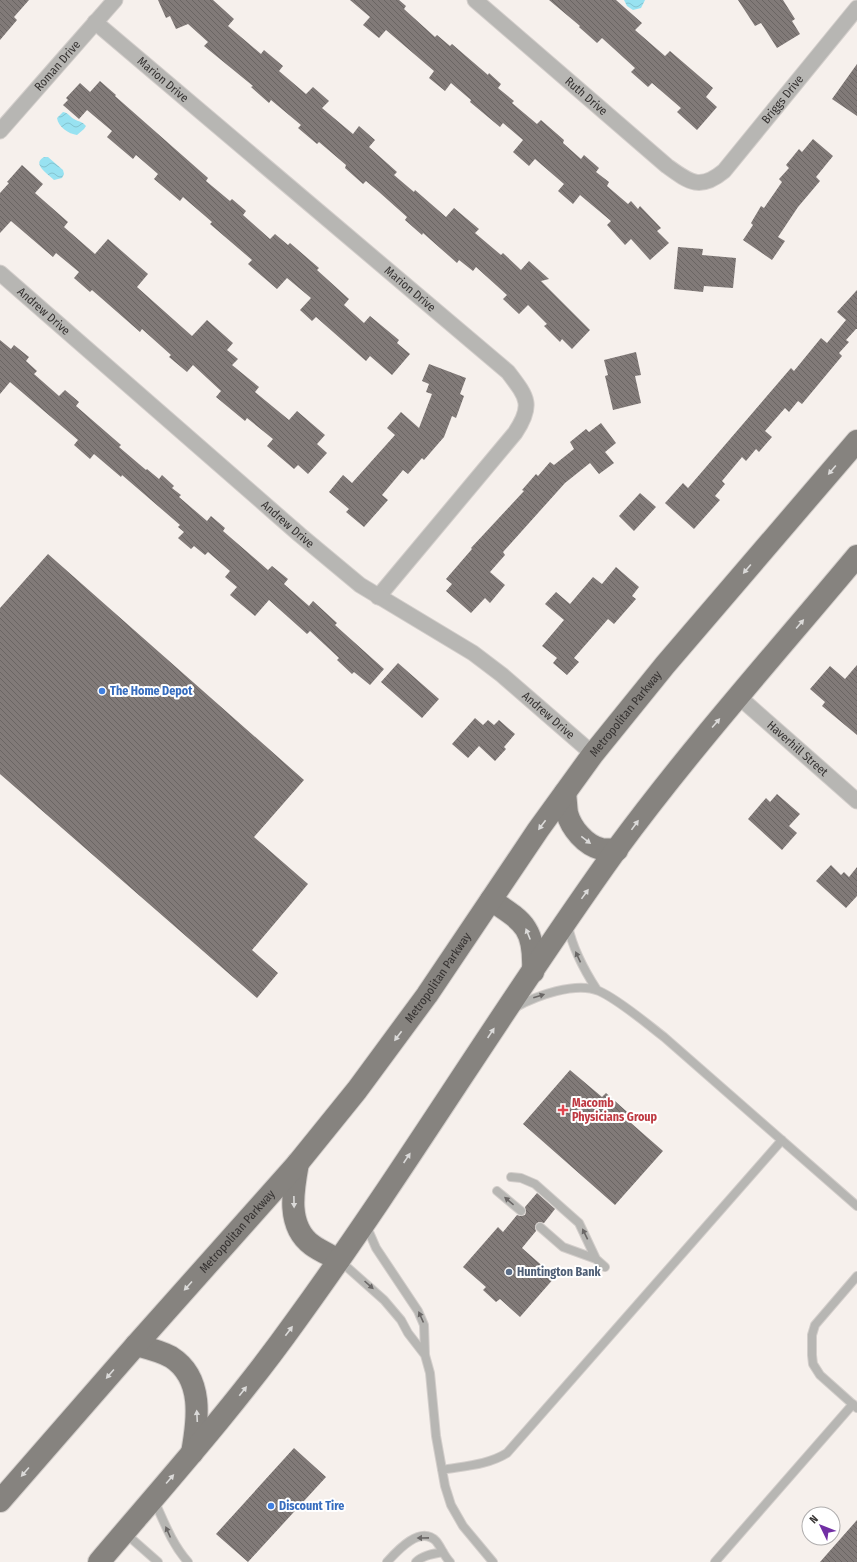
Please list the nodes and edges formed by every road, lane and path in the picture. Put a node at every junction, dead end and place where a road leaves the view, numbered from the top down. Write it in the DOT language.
graph roads {
  1 [pos="115,0"];
  2 [pos="475,0"];
  3 [pos="857,8"];
  4 [pos="95,22"];
  5 [pos="0,131"];
  6 [pos="702,183"];
  7 [pos="0,273"];
  8 [pos="857,441"];
  9 [pos="857,556"];
  10 [pos="378,597"];
  11 [pos="739,697"];
  12 [pos="593,754"];
  13 [pos="565,793"];
  14 [pos="857,801"];
  15 [pos="617,850"];
  16 [pos="491,900"];
  17 [pos="566,920"];
  18 [pos="533,972"];
  19 [pos="598,990"];
  20 [pos="504,1013"];
  21 [pos="782,1140"];
  22 [pos="298,1163"];
  23 [pos="511,1177"];
  24 [pos="498,1192"];
  25 [pos="857,1206"];
  26 [pos="521,1211"];
  27 [pos="365,1222"];
  28 [pos="540,1227"];
  29 [pos="596,1259"];
  30 [pos="339,1260"];
  31 [pos="605,1267"];
  32 [pos="857,1276"];
  33 [pos="136,1345"];
  34 [pos="425,1355"];
  35 [pos="855,1406"];
  36 [pos="192,1454"];
  37 [pos="442,1470"];
  38 [pos="153,1499"];
  39 [pos="0,1501"];
  40 [pos="124,1533"];
  41 [pos="443,1552"];
  42 [pos="99,1562"];
  43 [pos="158,1562"];
  44 [pos="188,1562"];
  45 [pos="387,1562"];
  46 [pos="416,1562"];
  47 [pos="450,1562"];
  48 [pos="493,1562"];
  49 [pos="715,1562"];
  1 -- 4 [label="street, Roman Drive"];
  2 -- 6 [label="street, Ruth Drive"];
  3 -- 6 [label="street, Briggs Drive"];
  4 -- 5 [label="street, Roman Drive"];
  4 -- 10 [label="street, Marion Drive"];
  7 -- 10 [label="street, Andrew Drive"];
  8 -- 12 [label="main road, Metropolitan Parkway, one-way"];
  11 -- 9 [label="main road, one-way"];
  10 -- 12 [label="street, Andrew Drive"];
  11 -- 14 [label="street, Haverhill Street"];
  15 -- 11 [label="main road, one-way"];
  12 -- 13 [label="main road, Metropolitan Parkway"];
  13 -- 15 [label="main road, one-way"];
  13 -- 16 [label="main road, Metropolitan Parkway, one-way"];
  17 -- 15 [label="main road, one-way"];
  18 -- 16 [label="main road, one-way"];
  16 -- 22 [label="main road, Metropolitan Parkway, one-way"];
  17 -- 18 [label="main road"];
  19 -- 17 [label="lane, one-way"];
  18 -- 20 [label="main road"];
  20 -- 19 [label="lane, one-way"];
  19 -- 21 [label="lane"];
  27 -- 20 [label="main road, one-way"];
  21 -- 25 [label="lane"];
  21 -- 37 [label="lane"];
  22 -- 30 [label="main road, one-way"];
  22 -- 33 [label="main road, Metropolitan Parkway, one-way"];
  29 -- 23 [label="lane, one-way"];
  26 -- 24 [label="lane, one-way"];
  27 -- 30 [label="main road"];
  34 -- 27 [label="lane, one-way"];
  28 -- 29 [label="lane"];
  29 -- 31 [label="lane"];
  30 -- 34 [label="lane, one-way"];
  36 -- 30 [label="main road, one-way"];
  32 -- 35 [label="lane"];
  36 -- 33 [label="main road, one-way"];
  33 -- 39 [label="main road, Metropolitan Parkway, one-way"];
  34 -- 37 [label="lane"];
  35 -- 49 [label="lane"];
  38 -- 36 [label="main road, one-way"];
  37 -- 48 [label="lane"];
  38 -- 40 [label="main road"];
  44 -- 38 [label="lane, one-way"];
  40 -- 42 [label="main road"];
  40 -- 43 [label="lane"];
  41 -- 45 [label="lane, one-way"];
  41 -- 46 [label="lane"];
  41 -- 47 [label="lane"];
}
